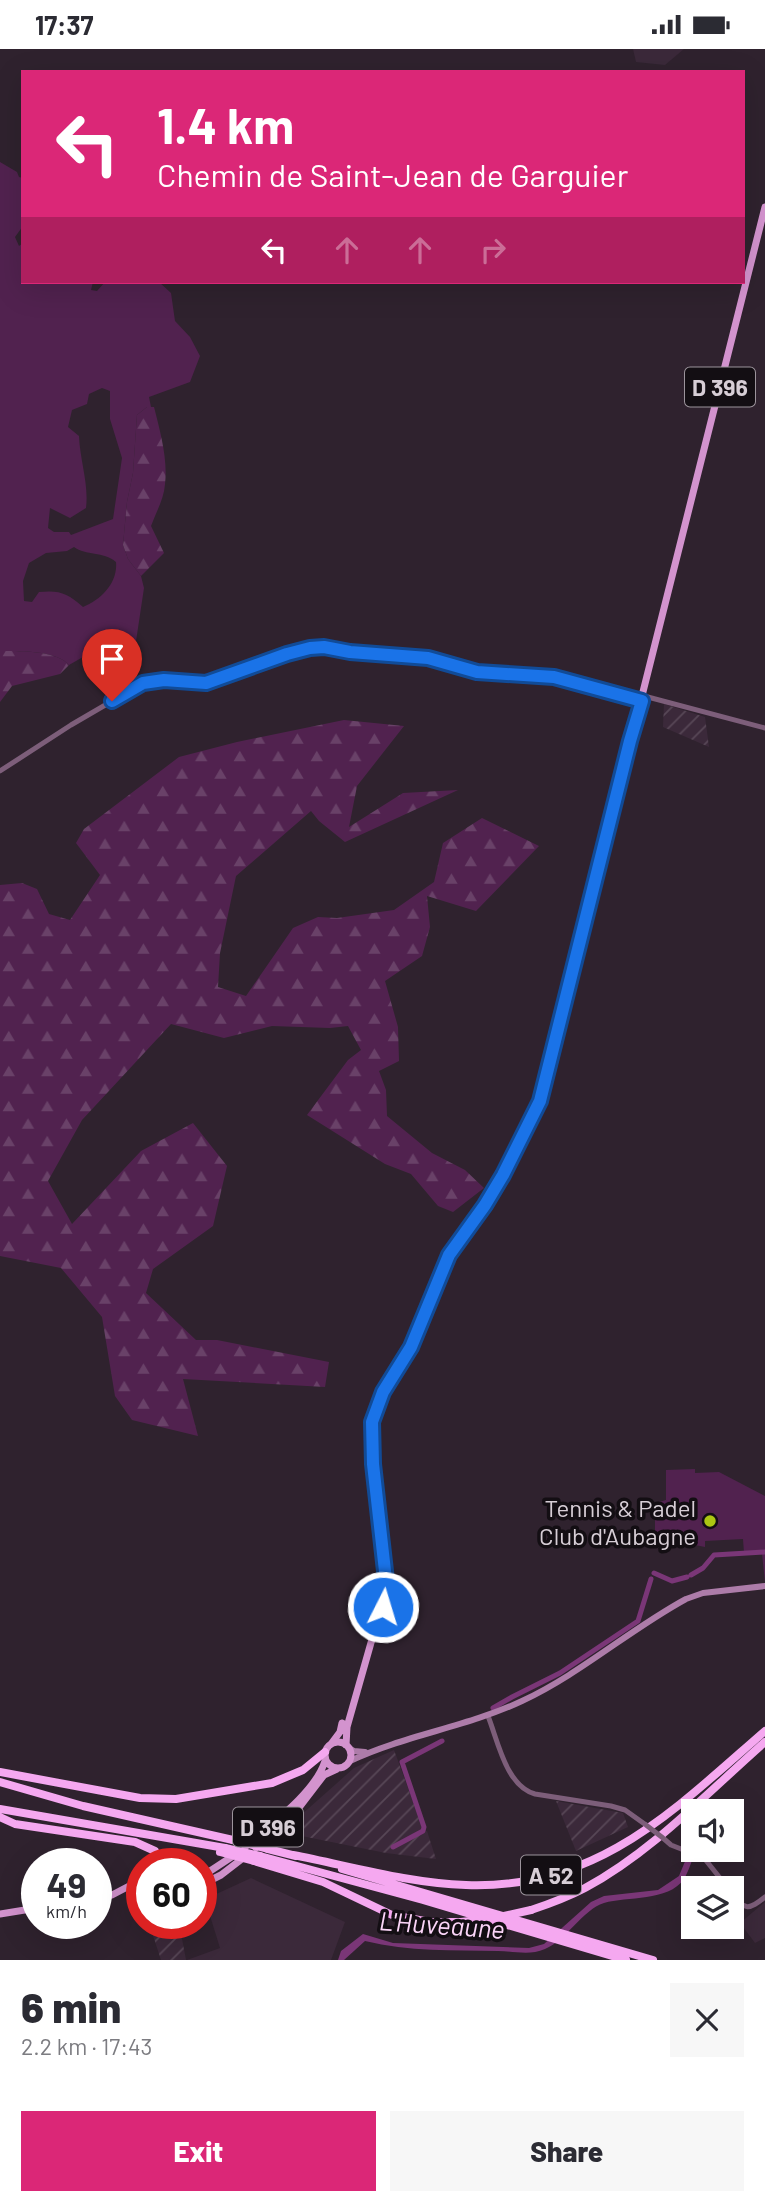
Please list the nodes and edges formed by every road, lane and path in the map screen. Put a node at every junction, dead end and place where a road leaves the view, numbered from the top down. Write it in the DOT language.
graph roads {
  1 [pos="765,207"];
  2 [pos="643,698"];
  3 [pos="765,728"];
  4 [pos="0,771"];
  5 [pos="765,1586"];
  6 [pos="370,1651"];
  7 [pos="488,1716"];
  8 [pos="765,1731"];
  9 [pos="765,1742"];
  10 [pos="331,1744"];
  11 [pos="348,1747"];
  12 [pos="380,1749"];
  13 [pos="325,1757"];
  14 [pos="350,1761"];
  15 [pos="337,1769"];
  16 [pos="0,1772"];
  17 [pos="0,1782"];
  18 [pos="0,1809"];
  19 [pos="0,1817"];
  20 [pos="148,1848"];
  21 [pos="293,1855"];
  22 [pos="257,1859"];
  23 [pos="217,1867"];
  24 [pos="217,1876"];
  25 [pos="719,1876"];
  26 [pos="126,1888"];
  27 [pos="112,1895"];
  28 [pos="126,1896"];
  29 [pos="765,1898"];
  30 [pos="744,1905"];
  31 [pos="21,1911"];
  32 [pos="0,1914"];
  33 [pos="546,1933"];
  34 [pos="566,1939"];
  35 [pos="626,1960"];
  36 [pos="653,1960"];
  1 -- 2 [label="main road, D 396"];
  2 -- 3 [label="street"];
  2 -- 4 [label="street"];
  2 -- 6 [label="main road, D 396"];
  5 -- 7 [label="main road"];
  6 -- 10 [label="main road, D 396"];
  6 -- 11 [label="main road, D 396"];
  7 -- 12 [label="main road"];
  7 -- 25 [label="street, bridge"];
  8 -- 21 [label="highway, A 52"];
  9 -- 22 [label="highway, A 52, bridge"];
  10 -- 11 [label="main road"];
  10 -- 13 [label="main road"];
  11 -- 12 [label="main road"];
  11 -- 14 [label="main road"];
  12 -- 14 [label="main road"];
  13 -- 15 [label="main road"];
  13 -- 16 [label="highway"];
  13 -- 23 [label="main road, D 396"];
  14 -- 15 [label="main road"];
  15 -- 24 [label="main road, D 396"];
  17 -- 21 [label="highway, A 52, bridge"];
  18 -- 22 [label="highway, bridge"];
  19 -- 20 [label="highway"];
  21 -- 33 [label="highway"];
  22 -- 33 [label="highway"];
  26 -- 27 [label="main road"];
  27 -- 28 [label="main road"];
  29 -- 30 [label="street"];
  31 -- 32 [label="main road"];
  33 -- 34 [label="highway"];
  34 -- 35 [label="highway"];
  34 -- 36 [label="highway"];
}
